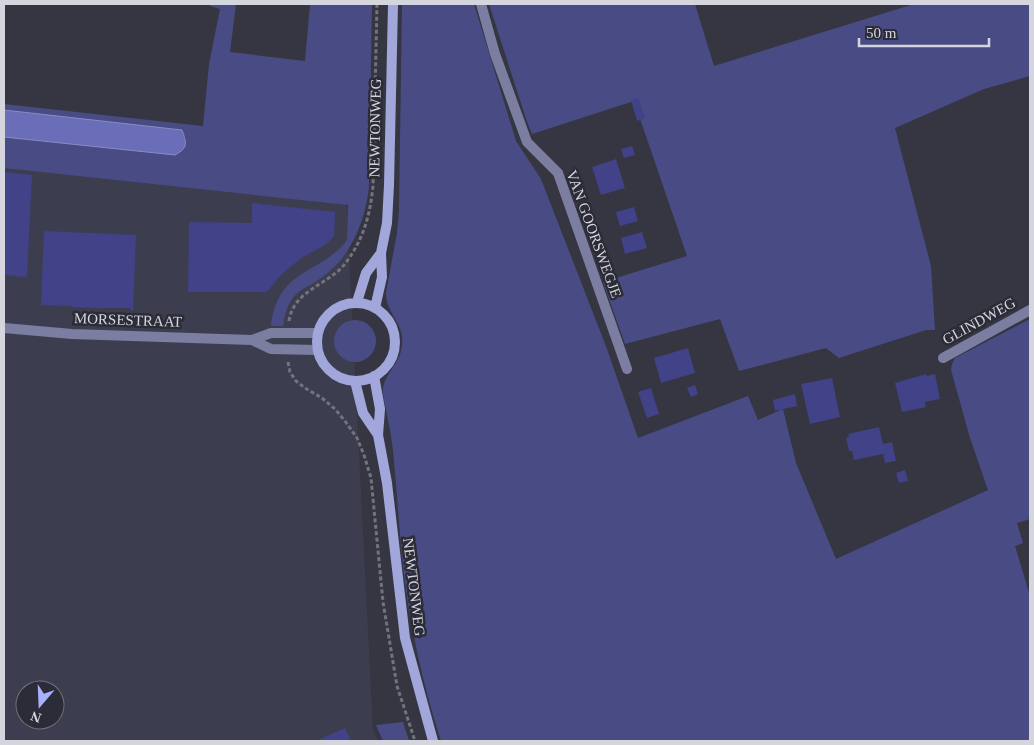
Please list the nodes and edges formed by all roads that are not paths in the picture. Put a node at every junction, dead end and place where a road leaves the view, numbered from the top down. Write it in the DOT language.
graph roads {
  1 [pos="393,4"];
  2 [pos="481,4"];
  3 [pos="381,253"];
  4 [pos="357,302"];
  5 [pos="375,308"];
  6 [pos="1030,310"];
  7 [pos="4,328"];
  8 [pos="318,333"];
  9 [pos="252,340"];
  10 [pos="317,350"];
  11 [pos="943,358"];
  12 [pos="627,369"];
  13 [pos="374,376"];
  14 [pos="355,381"];
  15 [pos="378,435"];
  16 [pos="433,741"];
  1 -- 3 [label="main road, NEWTONWEG"];
  2 -- 12 [label="street, VAN GOORSWEGJE"];
  3 -- 4 [label="main road, NEWTONWEG"];
  3 -- 5 [label="main road, NEWTONWEG"];
  4 -- 5 [label="main road"];
  4 -- 8 [label="main road"];
  5 -- 13 [label="main road"];
  6 -- 11 [label="street, GLINDWEG"];
  7 -- 9 [label="street, MORSESTRAAT"];
  8 -- 9 [label="street, MORSESTRAAT"];
  8 -- 10 [label="main road"];
  9 -- 10 [label="street, MORSESTRAAT"];
  10 -- 14 [label="main road"];
  13 -- 14 [label="main road"];
  13 -- 15 [label="main road, NEWTONWEG"];
  14 -- 15 [label="main road, NEWTONWEG"];
  15 -- 16 [label="main road, NEWTONWEG"];
}
